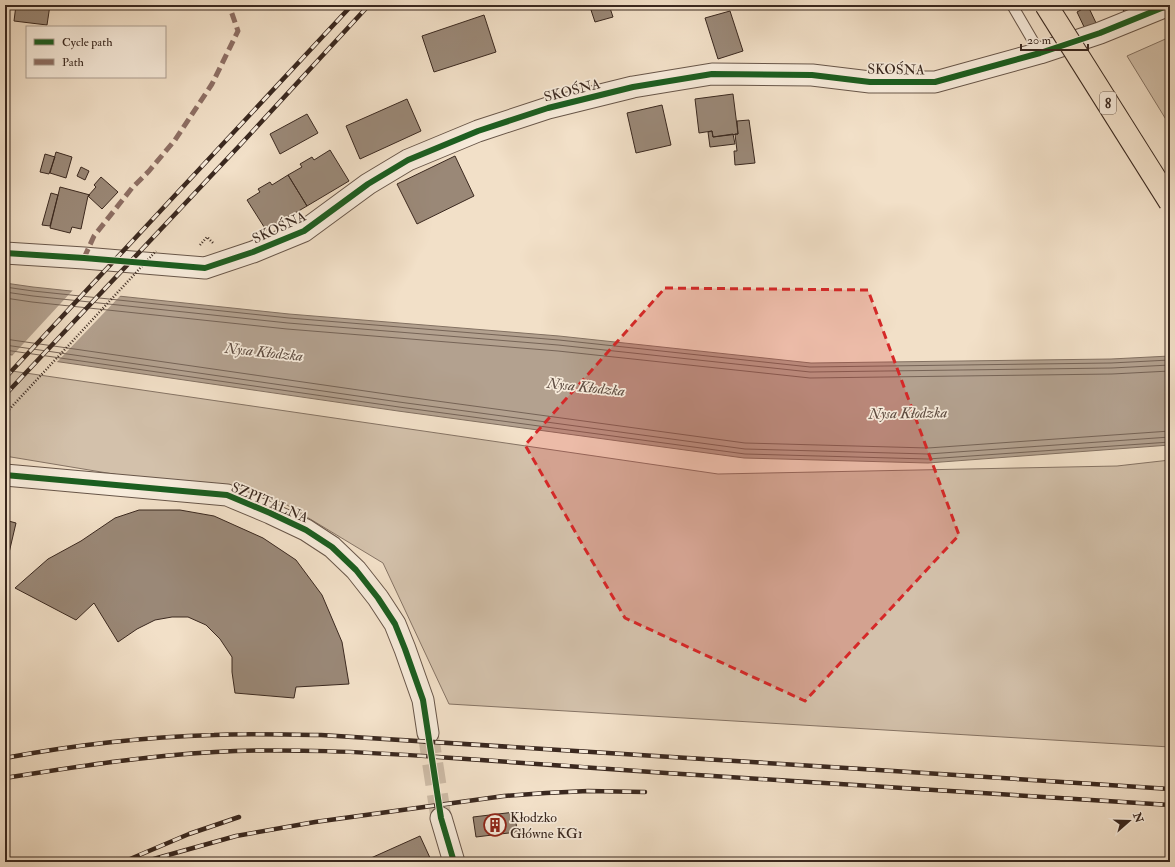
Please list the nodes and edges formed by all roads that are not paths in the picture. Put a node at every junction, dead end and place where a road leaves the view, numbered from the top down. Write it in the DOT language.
graph roads {
  1 [pos="1012,5"];
  2 [pos="1046,5"];
  3 [pos="1169,5"];
  4 [pos="1040,53"];
  5 [pos="1170,202"];
  6 [pos="5,253"];
  7 [pos="5,475"];
  8 [pos="428,733"];
  9 [pos="441,818"];
  10 [pos="454,862"];
  1 -- 4 [label="lane"];
  2 -- 5 [label="highway, 8, bridge"];
  3 -- 4 [label="street, SKOŚNA"];
  4 -- 6 [label="street, SKOŚNA"];
  7 -- 8 [label="street, SZPITALNA"];
  9 -- 10 [label="street"];
}
